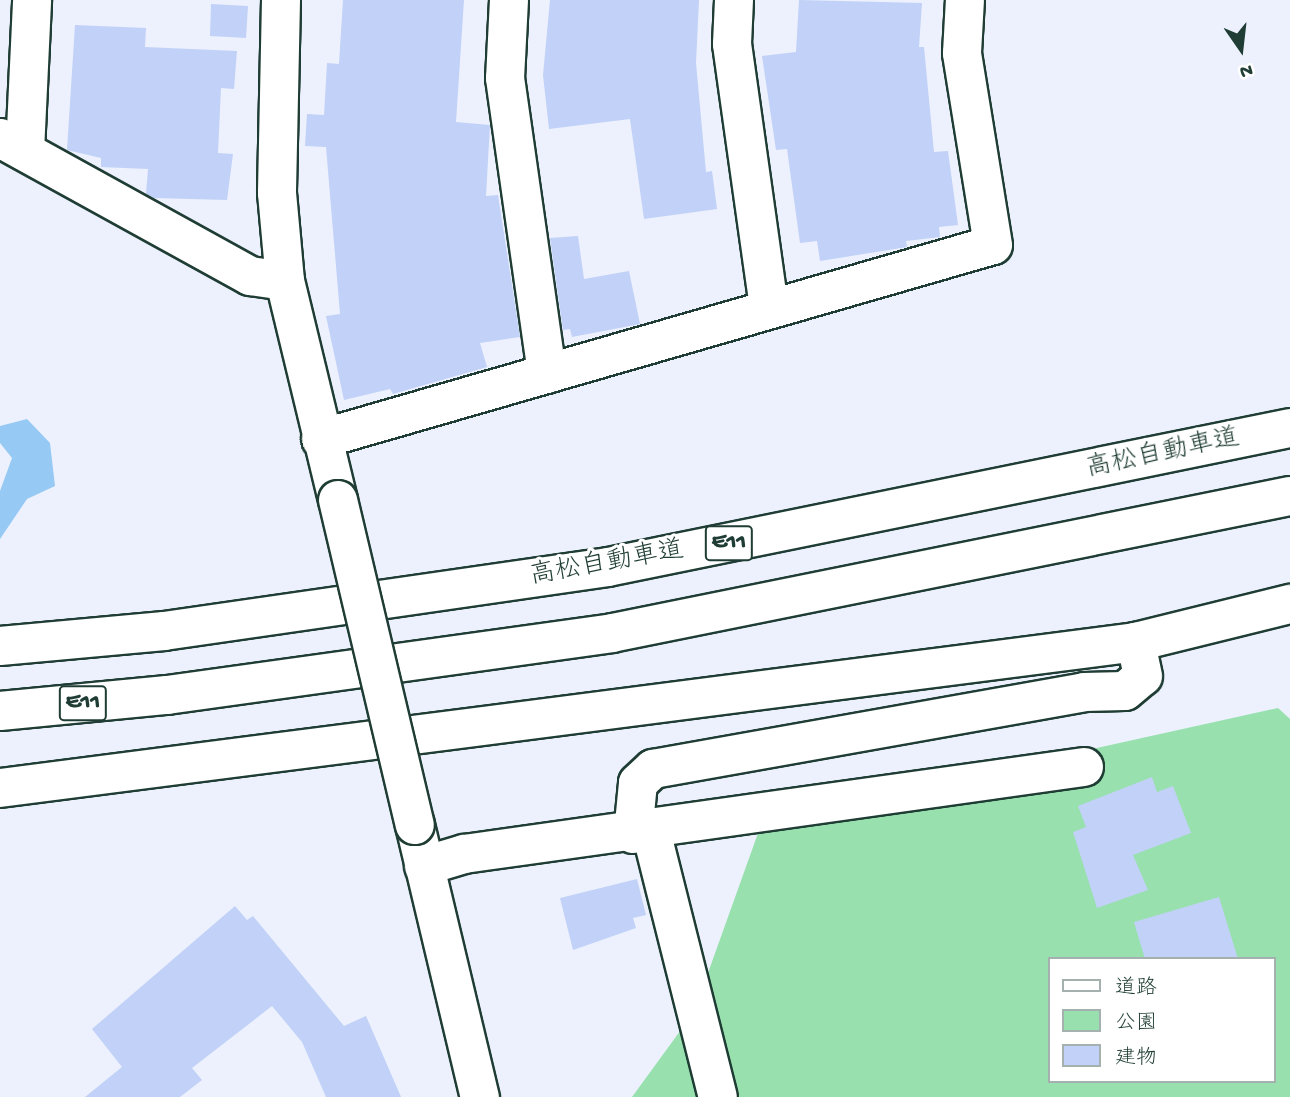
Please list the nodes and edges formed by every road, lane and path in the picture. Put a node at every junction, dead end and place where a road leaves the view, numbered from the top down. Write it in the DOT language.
graph roads {
  1 [pos="32,0"];
  2 [pos="281,0"];
  3 [pos="509,0"];
  4 [pos="734,0"];
  5 [pos="965,0"];
  6 [pos="13,144"];
  7 [pos="285,281"];
  8 [pos="769,308"];
  9 [pos="547,374"];
  10 [pos="1290,428"];
  11 [pos="321,439"];
  12 [pos="1290,496"];
  13 [pos="1290,604"];
  14 [pos="1136,642"];
  15 [pos="0,646"];
  16 [pos="0,711"];
  17 [pos="1084,767"];
  18 [pos="0,788"];
  19 [pos="642,833"];
  20 [pos="424,866"];
  21 [pos="480,1097"];
  22 [pos="718,1097"];
  1 -- 6 [label="main road"];
  2 -- 7 [label="main road"];
  3 -- 9 [label="main road"];
  4 -- 8 [label="main road"];
  5 -- 8 [label="main road"];
  6 -- 7 [label="main road"];
  7 -- 11 [label="main road"];
  8 -- 9 [label="main road"];
  9 -- 11 [label="main road"];
  10 -- 15 [label="main road, 高松自動車道 / E11"];
  11 -- 20 [label="main road, bridge"];
  12 -- 16 [label="main road, E11"];
  13 -- 14 [label="main road"];
  14 -- 18 [label="main road"];
  14 -- 19 [label="main road"];
  17 -- 19 [label="main road"];
  19 -- 20 [label="main road"];
  19 -- 22 [label="main road"];
  20 -- 21 [label="main road"];
}
